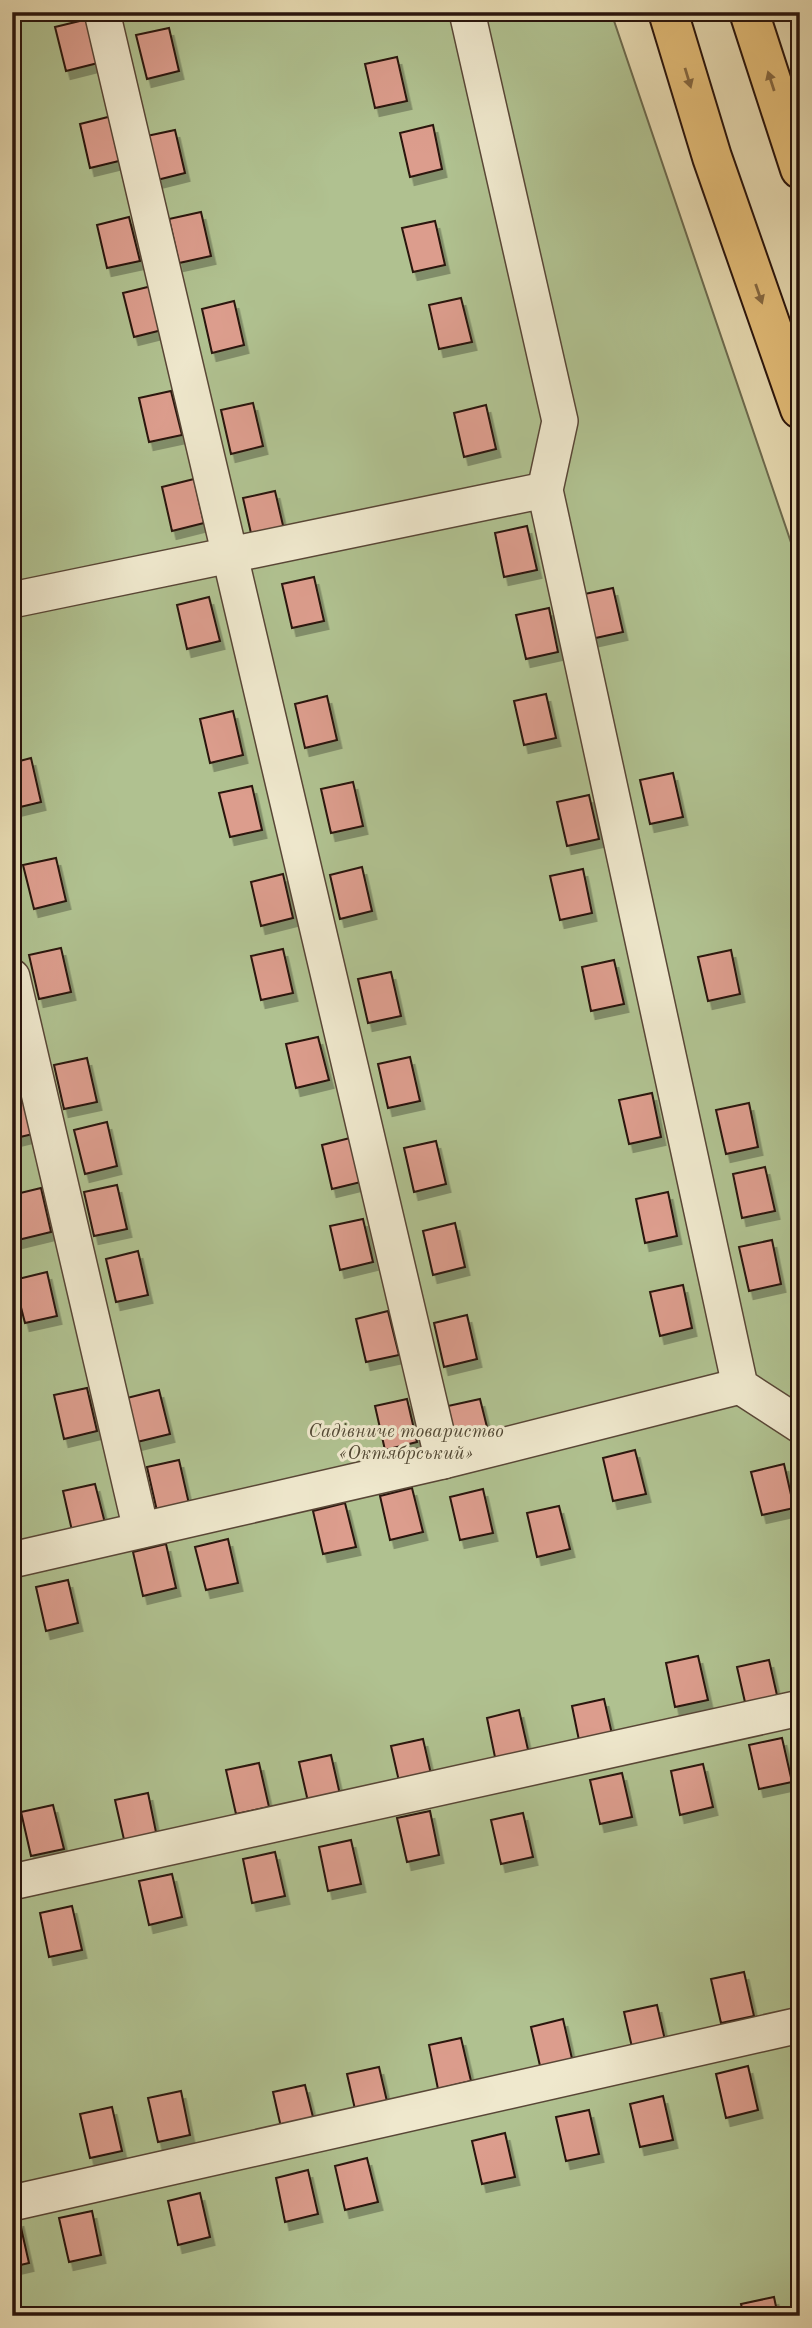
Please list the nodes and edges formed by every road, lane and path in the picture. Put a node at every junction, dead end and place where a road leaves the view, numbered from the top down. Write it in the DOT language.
graph roads {
  1 [pos="102,12"];
  2 [pos="467,12"];
  3 [pos="668,12"];
  4 [pos="749,12"];
  5 [pos="800,169"];
  6 [pos="800,409"];
  7 [pos="545,490"];
  8 [pos="230,555"];
  9 [pos="12,600"];
  10 [pos="12,977"];
  11 [pos="740,1386"];
  12 [pos="800,1425"];
  13 [pos="443,1461"];
  14 [pos="141,1530"];
  15 [pos="12,1560"];
  16 [pos="800,1708"];
  17 [pos="12,1882"];
  18 [pos="800,2025"];
  19 [pos="12,2203"];
  1 -- 8 [label="street"];
  2 -- 7 [label="street"];
  3 -- 6 [label="highway, one-way"];
  5 -- 4 [label="highway, one-way"];
  7 -- 8 [label="street"];
  7 -- 11 [label="street"];
  8 -- 9 [label="street"];
  8 -- 13 [label="street"];
  10 -- 14 [label="street"];
  11 -- 12 [label="street"];
  11 -- 13 [label="street"];
  13 -- 14 [label="street"];
  14 -- 15 [label="street"];
  16 -- 17 [label="street"];
  18 -- 19 [label="street"];
}
